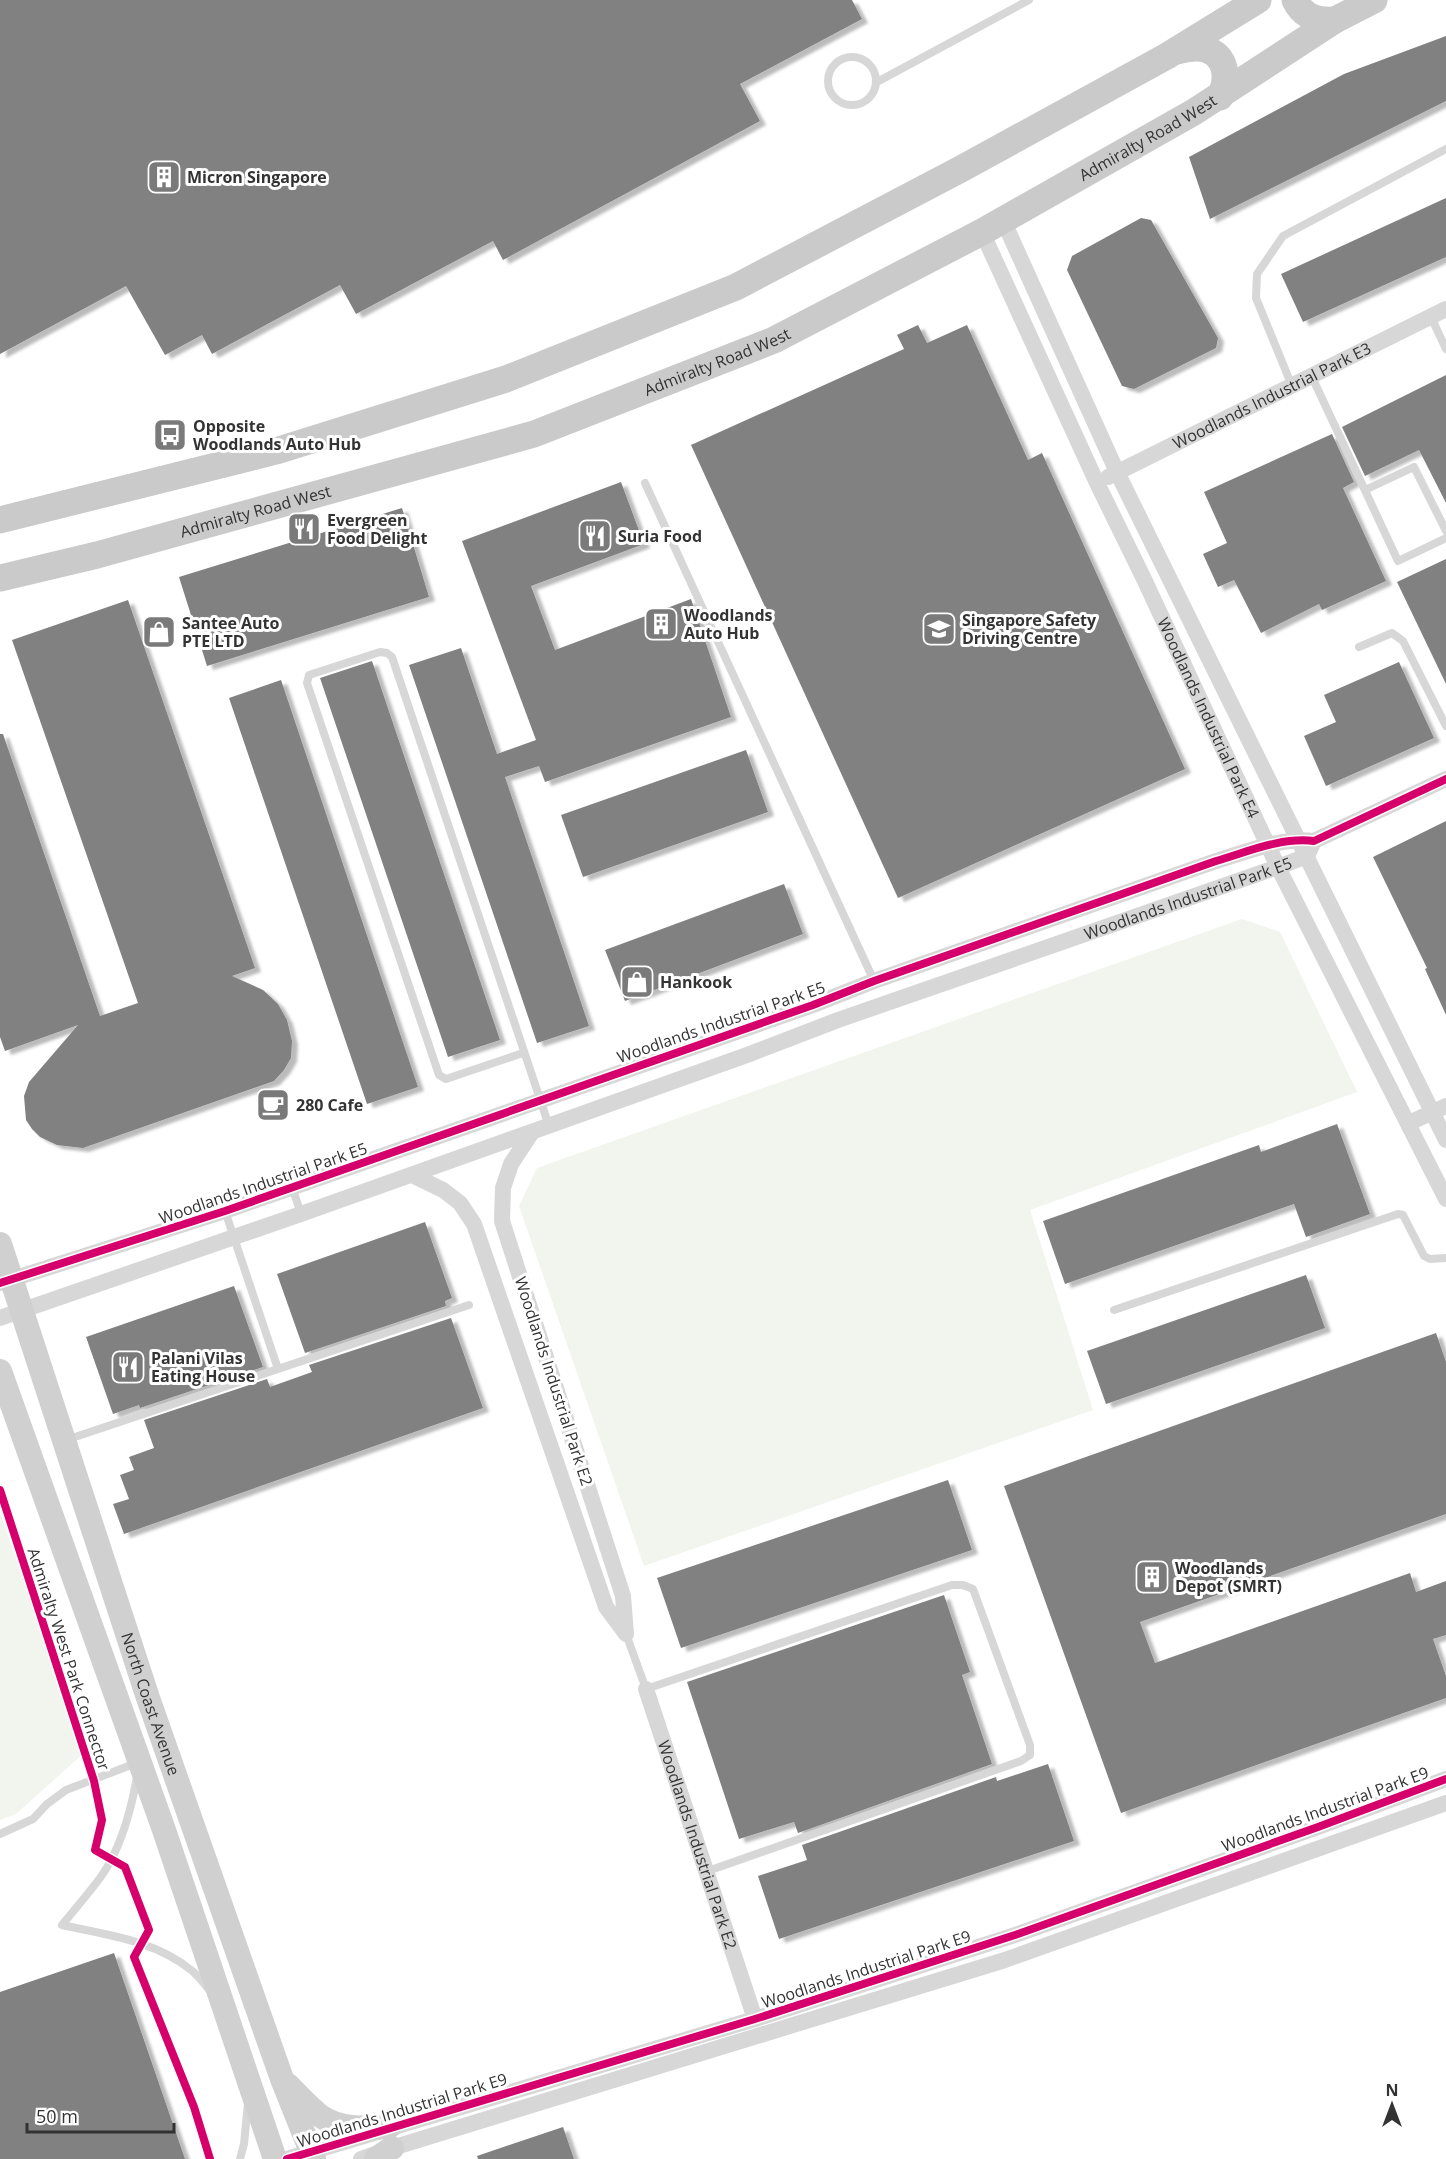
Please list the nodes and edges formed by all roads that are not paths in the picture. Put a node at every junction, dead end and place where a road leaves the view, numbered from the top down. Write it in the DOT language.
graph roads {
  1 [pos="1029,0"];
  2 [pos="1258,0"];
  3 [pos="1295,0"];
  4 [pos="1374,0"];
  5 [pos="1335,20"];
  6 [pos="1175,51"];
  7 [pos="877,82"];
  8 [pos="1220,96"];
  9 [pos="1446,149"];
  10 [pos="993,226"];
  11 [pos="1438,313"];
  12 [pos="1446,349"];
  13 [pos="1312,377"];
  14 [pos="1292,386"];
  15 [pos="1117,472"];
  16 [pos="645,483"];
  17 [pos="1097,483"];
  18 [pos="1365,490"];
  19 [pos="0,520"];
  20 [pos="1446,531"];
  21 [pos="1446,538"];
  22 [pos="1165,569"];
  23 [pos="0,578"];
  24 [pos="1144,579"];
  25 [pos="1359,647"];
  26 [pos="1207,654"];
  27 [pos="1184,665"];
  28 [pos="1446,726"];
  29 [pos="1269,778"];
  30 [pos="1446,779"];
  31 [pos="1244,791"];
  32 [pos="1269,845"];
  33 [pos="1307,845"];
  34 [pos="1278,867"];
  35 [pos="1340,922"];
  36 [pos="1313,933"];
  37 [pos="874,981"];
  38 [pos="1395,1037"];
  39 [pos="1371,1048"];
  40 [pos="523,1053"];
  41 [pos="539,1100"];
  42 [pos="1439,1110"];
  43 [pos="1409,1123"];
  44 [pos="549,1126"];
  45 [pos="532,1132"];
  46 [pos="1446,1140"];
  47 [pos="412,1175"];
  48 [pos="292,1187"];
  49 [pos="1446,1199"];
  50 [pos="225,1211"];
  51 [pos="301,1214"];
  52 [pos="234,1238"];
  53 [pos="0,1244"];
  54 [pos="1446,1258"];
  55 [pos="5,1281"];
  56 [pos="469,1305"];
  57 [pos="1114,1310"];
  58 [pos="11,1314"];
  59 [pos="278,1370"];
  60 [pos="0,1371"];
  61 [pos="64,1441"];
  62 [pos="626,1634"];
  63 [pos="646,1689"];
  64 [pos="140,1762"];
  65 [pos="1446,1779"];
  66 [pos="1414,1791"];
  67 [pos="1446,1803"];
  68 [pos="1421,1812"];
  69 [pos="0,1834"];
  70 [pos="705,1872"];
  71 [pos="224,2009"];
  72 [pos="755,2019"];
  73 [pos="761,2035"];
  74 [pos="282,2079"];
  75 [pos="250,2084"];
  76 [pos="386,2145"];
  77 [pos="313,2155"];
  78 [pos="240,2159"];
  79 [pos="275,2159"];
  80 [pos="287,2159"];
  81 [pos="361,2159"];
  1 -- 7 [label="lane"];
  2 -- 6 [label="main road"];
  3 -- 5 [label="main road"];
  4 -- 5 [label="main road, Admiralty Road West"];
  5 -- 8 [label="main road, Admiralty Road West"];
  6 -- 8 [label="main road"];
  6 -- 19 [label="main road"];
  7 -- 7 [label="lane"];
  8 -- 10 [label="main road, Admiralty Road West"];
  9 -- 14 [label="lane"];
  10 -- 15 [label="street, Woodlands Industrial Park E4"];
  10 -- 17 [label="street, Woodlands Industrial Park E4"];
  10 -- 23 [label="main road, Admiralty Road West"];
  11 -- 12 [label="lane"];
  11 -- 13 [label="street, Woodlands Industrial Park E3"];
  13 -- 14 [label="street, Woodlands Industrial Park E3"];
  13 -- 18 [label="lane"];
  14 -- 15 [label="street, Woodlands Industrial Park E3"];
  15 -- 17 [label="street, Woodlands Industrial Park E3"];
  15 -- 22 [label="street, Woodlands Industrial Park E4"];
  16 -- 37 [label="lane"];
  17 -- 24 [label="street, Woodlands Industrial Park E4"];
  18 -- 20 [label="lane"];
  18 -- 21 [label="lane"];
  22 -- 24 [label="street"];
  22 -- 26 [label="street, Woodlands Industrial Park E4"];
  24 -- 27 [label="street, Woodlands Industrial Park E4"];
  25 -- 28 [label="lane"];
  26 -- 27 [label="street"];
  26 -- 29 [label="street, Woodlands Industrial Park E4"];
  27 -- 31 [label="street, Woodlands Industrial Park E4"];
  29 -- 31 [label="street"];
  29 -- 33 [label="street, Woodlands Industrial Park E4"];
  30 -- 33 [label="street, Woodlands Industrial Park E5"];
  31 -- 32 [label="street, Woodlands Industrial Park E4"];
  32 -- 33 [label="street, Woodlands Industrial Park E5"];
  32 -- 34 [label="street, Woodlands Industrial Park E4"];
  32 -- 37 [label="street, Woodlands Industrial Park E5"];
  33 -- 34 [label="street, Woodlands Industrial Park E5"];
  33 -- 35 [label="street, Woodlands Industrial Park E4"];
  34 -- 36 [label="street, Woodlands Industrial Park E4"];
  34 -- 44 [label="street, Woodlands Industrial Park E5"];
  35 -- 36 [label="street"];
  35 -- 38 [label="street, Woodlands Industrial Park E4"];
  36 -- 39 [label="street, Woodlands Industrial Park E4"];
  37 -- 41 [label="street, Woodlands Industrial Park E5"];
  38 -- 39 [label="street"];
  38 -- 42 [label="street, Woodlands Industrial Park E4"];
  39 -- 43 [label="street, Woodlands Industrial Park E4"];
  40 -- 40 [label="lane"];
  40 -- 41 [label="lane"];
  41 -- 44 [label="lane"];
  41 -- 48 [label="street, Woodlands Industrial Park E5"];
  42 -- 43 [label="street"];
  42 -- 46 [label="street, Woodlands Industrial Park E4"];
  43 -- 49 [label="street, Woodlands Industrial Park E4"];
  44 -- 45 [label="street, Woodlands Industrial Park E5"];
  45 -- 47 [label="street, Woodlands Industrial Park E5"];
  45 -- 62 [label="street, Woodlands Industrial Park E2"];
  47 -- 51 [label="street, Woodlands Industrial Park E5"];
  47 -- 62 [label="street, Woodlands Industrial Park E2"];
  48 -- 50 [label="street, Woodlands Industrial Park E5"];
  48 -- 51 [label="lane"];
  50 -- 52 [label="lane"];
  50 -- 55 [label="street, Woodlands Industrial Park E5"];
  51 -- 52 [label="street, Woodlands Industrial Park E5"];
  52 -- 58 [label="street, Woodlands Industrial Park E5"];
  52 -- 59 [label="lane"];
  53 -- 55 [label="main road, North Coast Avenue"];
  54 -- 57 [label="lane"];
  55 -- 58 [label="main road, North Coast Avenue"];
  56 -- 59 [label="lane"];
  58 -- 61 [label="main road, North Coast Avenue"];
  59 -- 61 [label="lane"];
  60 -- 64 [label="main road, North Coast Avenue"];
  61 -- 74 [label="main road, North Coast Avenue"];
  62 -- 63 [label="lane, Woodlands Industrial Park E2"];
  63 -- 70 [label="street, Woodlands Industrial Park E2"];
  63 -- 70 [label="lane"];
  64 -- 69 [label="lane"];
  64 -- 71 [label="main road, North Coast Avenue"];
  64 -- 71 [label="lane"];
  65 -- 66 [label="street, Woodlands Industrial Park E9"];
  66 -- 68 [label="street"];
  66 -- 72 [label="street, Woodlands Industrial Park E9"];
  67 -- 68 [label="street, Woodlands Industrial Park E9"];
  68 -- 73 [label="street, Woodlands Industrial Park E9"];
  70 -- 72 [label="street, Woodlands Industrial Park E2"];
  71 -- 75 [label="main road, North Coast Avenue"];
  72 -- 73 [label="lane"];
  72 -- 76 [label="street, Woodlands Industrial Park E9"];
  73 -- 76 [label="street, Woodlands Industrial Park E9"];
  74 -- 76 [label="main road"];
  74 -- 77 [label="main road, North Coast Avenue"];
  75 -- 78 [label="lane"];
  75 -- 79 [label="main road, North Coast Avenue"];
  76 -- 77 [label="street, Woodlands Industrial Park E9"];
  76 -- 81 [label="street, Woodlands Industrial Park E9"];
  77 -- 80 [label="street, Woodlands Industrial Park E9"];
}
